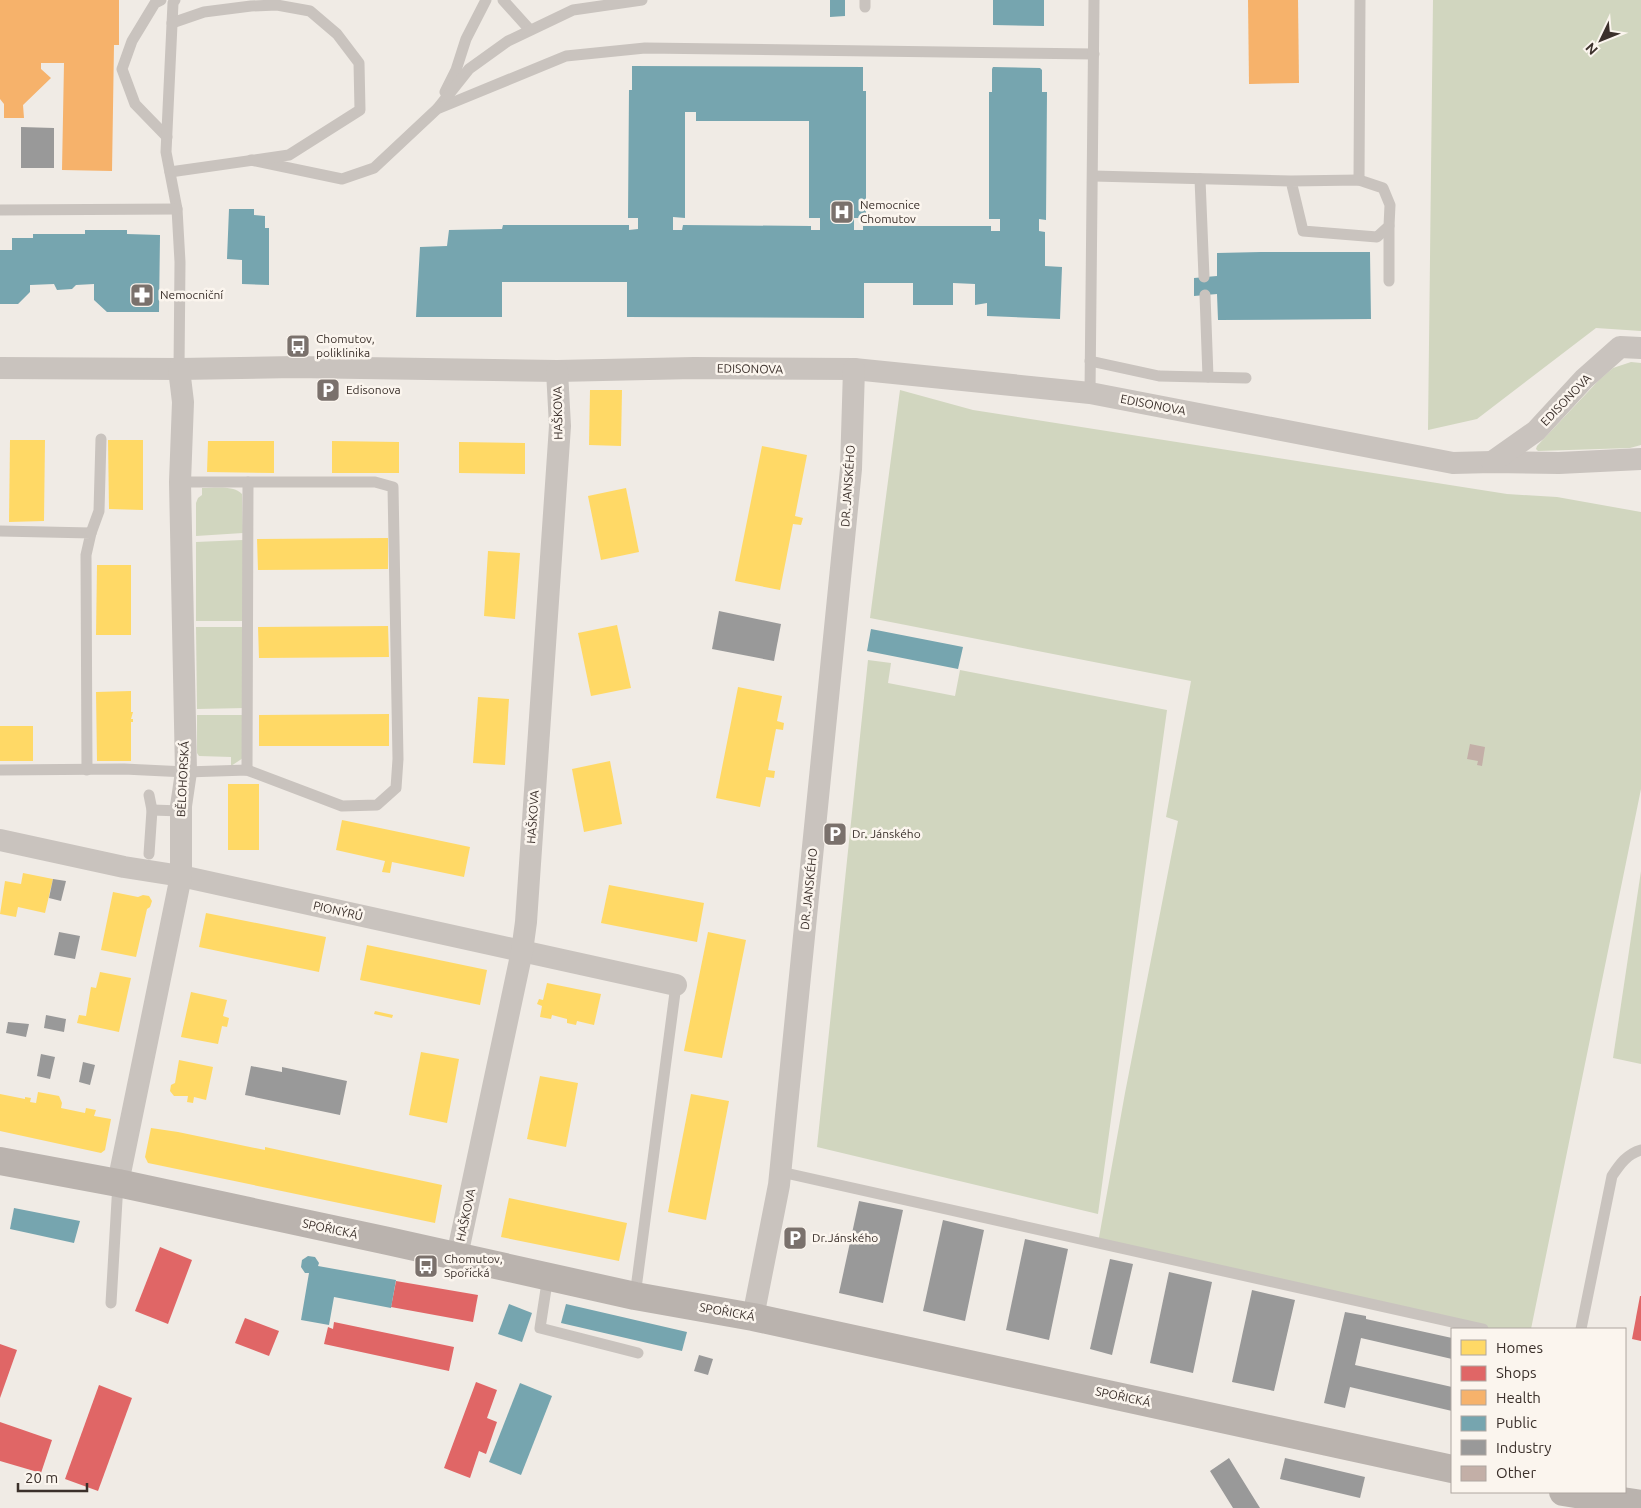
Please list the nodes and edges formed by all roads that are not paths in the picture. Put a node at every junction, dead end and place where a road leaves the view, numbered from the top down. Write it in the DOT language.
graph roads {
  1 [pos="161,0"];
  2 [pos="175,0"];
  3 [pos="486,0"];
  4 [pos="504,0"];
  5 [pos="642,0"];
  6 [pos="1094,0"];
  7 [pos="1360,0"];
  8 [pos="257,3"];
  9 [pos="172,23"];
  10 [pos="530,30"];
  11 [pos="1094,54"];
  12 [pos="437,110"];
  13 [pos="167,137"];
  14 [pos="251,160"];
  15 [pos="170,172"];
  16 [pos="1093,176"];
  17 [pos="1200,179"];
  18 [pos="1359,180"];
  19 [pos="1291,181"];
  20 [pos="177,209"];
  21 [pos="0,210"];
  22 [pos="1389,226"];
  23 [pos="1204,277"];
  24 [pos="1389,281"];
  25 [pos="1205,295"];
  26 [pos="1641,348"];
  27 [pos="1090,361"];
  28 [pos="0,368"];
  29 [pos="179,369"];
  30 [pos="854,369"];
  31 [pos="557,371"];
  32 [pos="1208,377"];
  33 [pos="1246,378"];
  34 [pos="1090,393"];
  35 [pos="101,440"];
  36 [pos="1641,459"];
  37 [pos="1492,462"];
  38 [pos="180,482"];
  39 [pos="248,482"];
  40 [pos="0,531"];
  41 [pos="91,533"];
  42 [pos="0,770"];
  43 [pos="87,770"];
  44 [pos="247,770"];
  45 [pos="186,772"];
  46 [pos="149,795"];
  47 [pos="152,810"];
  48 [pos="181,811"];
  49 [pos="0,840"];
  50 [pos="148,854"];
  51 [pos="181,876"];
  52 [pos="522,951"];
  53 [pos="676,985"];
  54 [pos="1641,1150"];
  55 [pos="0,1161"];
  56 [pos="781,1172"];
  57 [pos="118,1183"];
  58 [pos="457,1256"];
  59 [pos="548,1276"];
  60 [pos="635,1296"];
  61 [pos="111,1302"];
  62 [pos="753,1317"];
  63 [pos="1479,1328"];
  64 [pos="1581,1328"];
  65 [pos="638,1353"];
  66 [pos="1451,1468"];
  67 [pos="1570,1493"];
  68 [pos="1641,1504"];
  1 -- 13 [label="lane"];
  2 -- 9 [label="lane"];
  3 -- 12 [label="lane"];
  4 -- 10 [label="lane"];
  5 -- 10 [label="lane"];
  6 -- 11 [label="lane"];
  7 -- 18 [label="lane"];
  8 -- 9 [label="lane"];
  8 -- 14 [label="lane"];
  9 -- 13 [label="lane"];
  10 -- 12 [label="lane"];
  11 -- 12 [label="lane"];
  11 -- 16 [label="lane"];
  12 -- 14 [label="lane"];
  13 -- 15 [label="lane"];
  14 -- 15 [label="lane"];
  15 -- 20 [label="lane"];
  16 -- 17 [label="lane"];
  16 -- 27 [label="lane"];
  17 -- 19 [label="lane"];
  17 -- 23 [label="lane"];
  18 -- 19 [label="lane"];
  18 -- 22 [label="lane"];
  19 -- 22 [label="lane"];
  20 -- 21 [label="lane"];
  20 -- 29 [label="lane"];
  22 -- 24 [label="lane"];
  25 -- 32 [label="lane"];
  26 -- 37 [label="street, EDISONOVA"];
  27 -- 32 [label="lane"];
  27 -- 34 [label="lane"];
  28 -- 29 [label="street, EDISONOVA"];
  29 -- 31 [label="street, EDISONOVA"];
  29 -- 38 [label="street, BĚLOHORSKÁ"];
  30 -- 31 [label="street, EDISONOVA"];
  30 -- 34 [label="street, EDISONOVA"];
  30 -- 56 [label="street, DR. JANSKÉHO"];
  31 -- 52 [label="street, HAŠKOVA"];
  32 -- 33 [label="lane"];
  34 -- 37 [label="street, EDISONOVA"];
  35 -- 41 [label="lane"];
  36 -- 37 [label="street, EDISONOVA"];
  38 -- 39 [label="lane"];
  38 -- 45 [label="street, BĚLOHORSKÁ"];
  39 -- 44 [label="lane"];
  39 -- 44 [label="lane"];
  40 -- 41 [label="lane"];
  41 -- 43 [label="lane"];
  42 -- 43 [label="lane"];
  43 -- 45 [label="lane"];
  44 -- 45 [label="lane"];
  45 -- 48 [label="street, BĚLOHORSKÁ"];
  46 -- 47 [label="lane"];
  47 -- 48 [label="lane"];
  47 -- 50 [label="lane"];
  48 -- 51 [label="street, BĚLOHORSKÁ"];
  49 -- 51 [label="street, PIONÝRŮ"];
  51 -- 52 [label="street, PIONÝRŮ"];
  51 -- 57 [label="street, BĚLOHORSKÁ"];
  52 -- 53 [label="street, PIONÝRŮ"];
  52 -- 58 [label="street, HAŠKOVA"];
  53 -- 60 [label="lane"];
  54 -- 64 [label="lane"];
  55 -- 57 [label="street, SPOŘICKÁ"];
  56 -- 62 [label="street, DR. JANSKÉHO"];
  56 -- 63 [label="lane"];
  57 -- 58 [label="street, SPOŘICKÁ"];
  57 -- 61 [label="lane"];
  58 -- 59 [label="street, SPOŘICKÁ"];
  59 -- 60 [label="street, SPOŘICKÁ"];
  59 -- 65 [label="lane"];
  60 -- 62 [label="street, SPOŘICKÁ"];
  62 -- 66 [label="street, SPOŘICKÁ"];
  67 -- 68 [label="street"];
}
